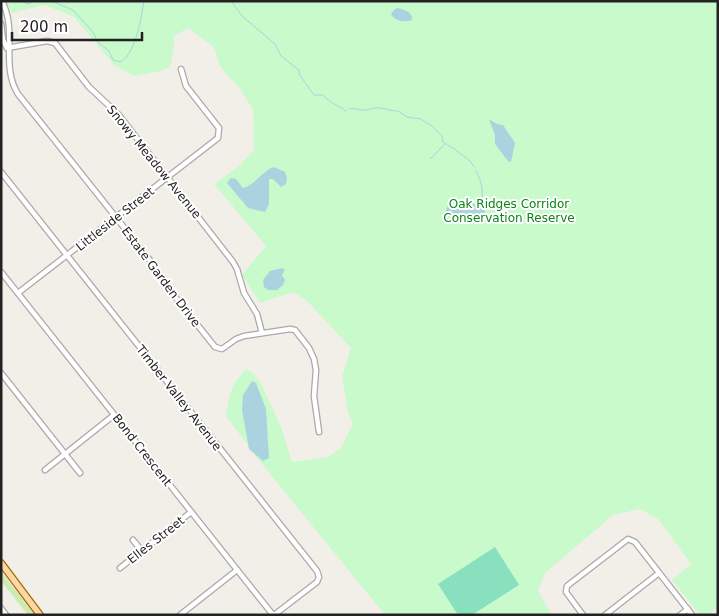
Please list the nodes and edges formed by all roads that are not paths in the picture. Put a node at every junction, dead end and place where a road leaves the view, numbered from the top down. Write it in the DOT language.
graph roads {
  1 [pos="2,1"];
  2 [pos="1,24"];
  3 [pos="7,48"];
  4 [pos="181,69"];
  5 [pos="1,172"];
  6 [pos="167,177"];
  7 [pos="116,218"];
  8 [pos="68,256"];
  9 [pos="1,272"];
  10 [pos="18,293"];
  11 [pos="262,333"];
  12 [pos="1,373"];
  13 [pos="114,415"];
  14 [pos="319,432"];
  15 [pos="65,454"];
  16 [pos="45,470"];
  17 [pos="80,473"];
  18 [pos="191,512"];
  19 [pos="134,540"];
  20 [pos="142,551"];
  21 [pos="1,563"];
  22 [pos="120,568"];
  23 [pos="237,570"];
  24 [pos="659,573"];
  25 [pos="1,608"];
  26 [pos="688,609"];
  27 [pos="6,615"];
  28 [pos="40,615"];
  29 [pos="180,615"];
  30 [pos="273,615"];
  31 [pos="583,615"];
  32 [pos="606,615"];
  33 [pos="680,615"];
  34 [pos="692,615"];
  1 -- 3 [label="street, Estate Garden Drive"];
  2 -- 3 [label="street, Estate Garden Drive"];
  3 -- 6 [label="street, Snowy Meadow Avenue"];
  3 -- 7 [label="street, Estate Garden Drive"];
  4 -- 6 [label="street, Littleside Street"];
  5 -- 8 [label="street, Timber Valley Avenue"];
  6 -- 7 [label="street, Littleside Street"];
  6 -- 11 [label="street, Snowy Meadow Avenue"];
  7 -- 8 [label="street, Littleside Street"];
  7 -- 11 [label="street, Estate Garden Drive"];
  8 -- 10 [label="street, Littleside Street"];
  8 -- 30 [label="street, Timber Valley Avenue"];
  9 -- 10 [label="street, Bond Crescent"];
  10 -- 13 [label="street, Bond Crescent"];
  11 -- 14 [label="street, Estate Garden Drive"];
  12 -- 15 [label="street"];
  13 -- 15 [label="street"];
  13 -- 18 [label="street, Bond Crescent"];
  15 -- 16 [label="street"];
  15 -- 17 [label="street"];
  18 -- 20 [label="street, Elles Street"];
  18 -- 23 [label="street, Bond Crescent"];
  19 -- 20 [label="street"];
  20 -- 22 [label="street, Elles Street"];
  21 -- 28 [label="main road"];
  23 -- 29 [label="street"];
  23 -- 30 [label="street, Bond Crescent"];
  24 -- 26 [label="street"];
  24 -- 31 [label="street"];
  24 -- 32 [label="street"];
  25 -- 27 [label="street"];
  26 -- 33 [label="street"];
  26 -- 34 [label="street"];
}
